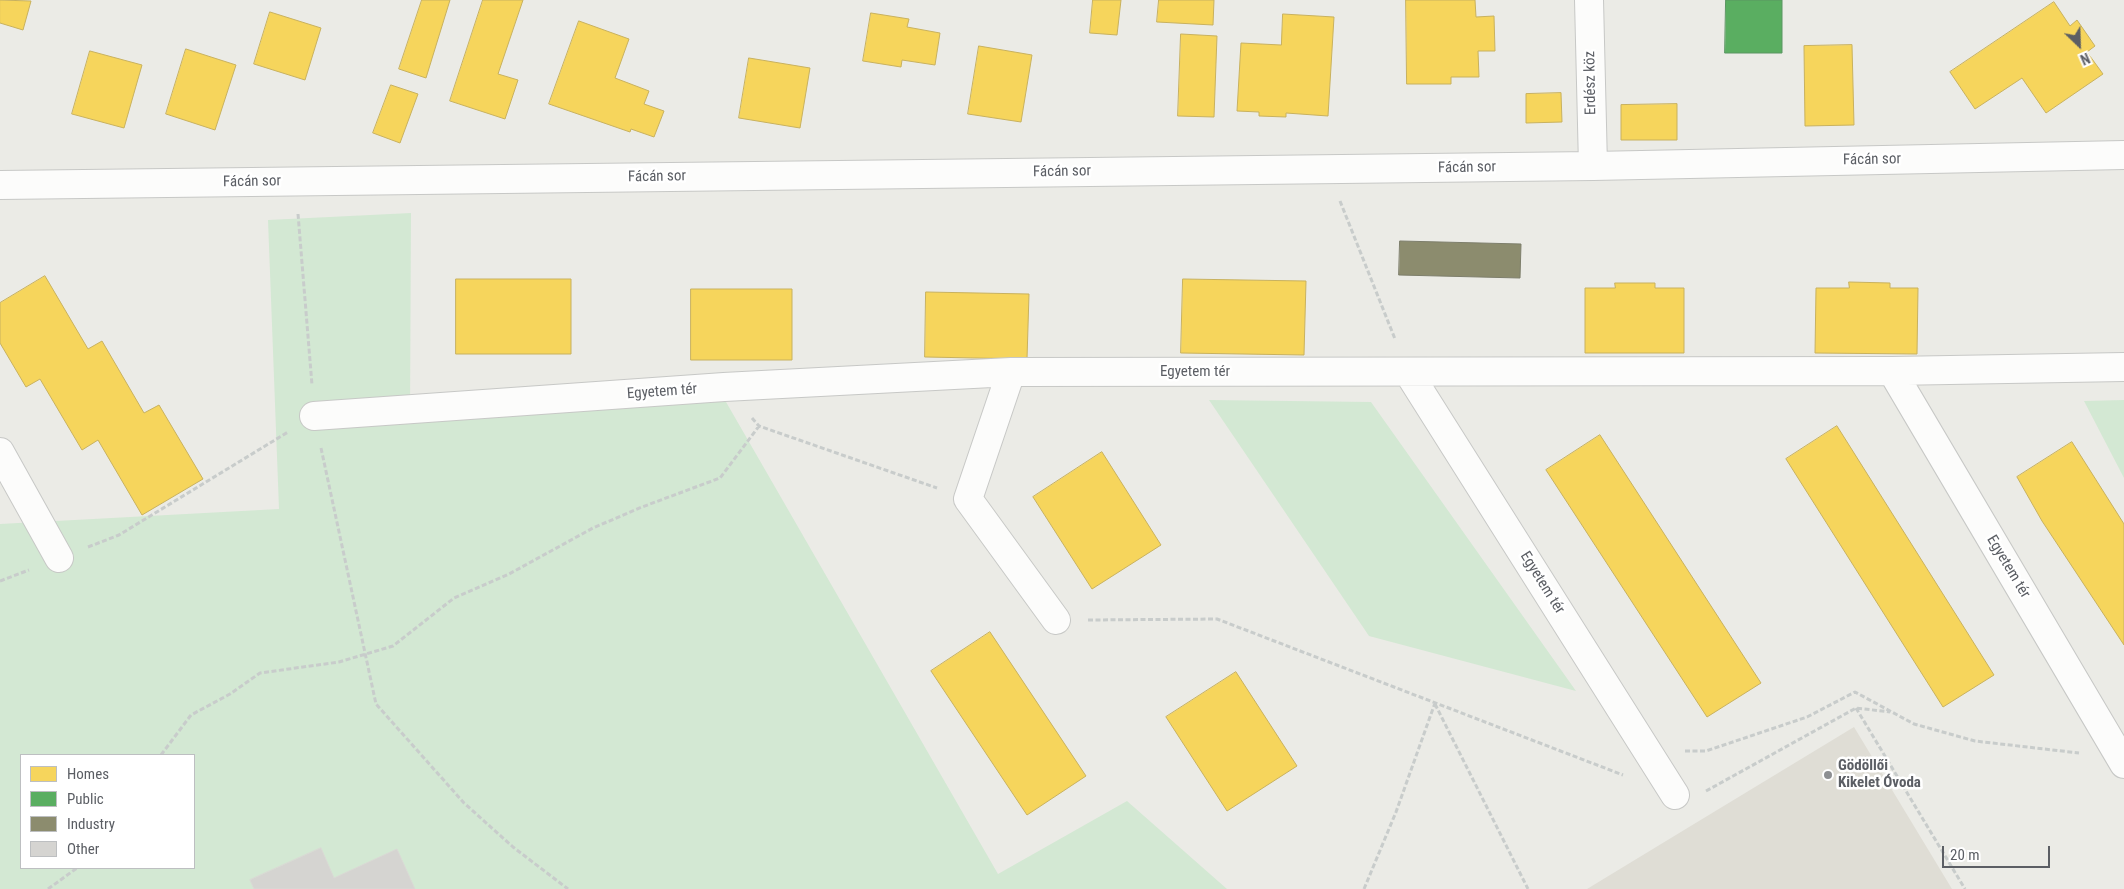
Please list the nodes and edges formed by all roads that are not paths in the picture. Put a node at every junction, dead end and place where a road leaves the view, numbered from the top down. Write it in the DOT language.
graph roads {
  1 [pos="1589,0"];
  2 [pos="2124,155"];
  3 [pos="1593,166"];
  4 [pos="0,185"];
  5 [pos="2124,367"];
  6 [pos="1892,371"];
  7 [pos="1011,372"];
  8 [pos="1408,372"];
  9 [pos="314,416"];
  10 [pos="0,452"];
  11 [pos="59,558"];
  12 [pos="1056,620"];
  13 [pos="2122,761"];
  14 [pos="1687,795"];
  1 -- 3 [label="street, Erdész köz"];
  2 -- 3 [label="street, Fácán sor"];
  3 -- 4 [label="street, Fácán sor"];
  5 -- 6 [label="street, Egyetem tér"];
  6 -- 8 [label="street, Egyetem tér"];
  6 -- 13 [label="street, Egyetem tér"];
  7 -- 8 [label="street, Egyetem tér"];
  7 -- 9 [label="street, Egyetem tér"];
  7 -- 12 [label="street"];
  8 -- 14 [label="street, Egyetem tér"];
  10 -- 11 [label="street"];
}
